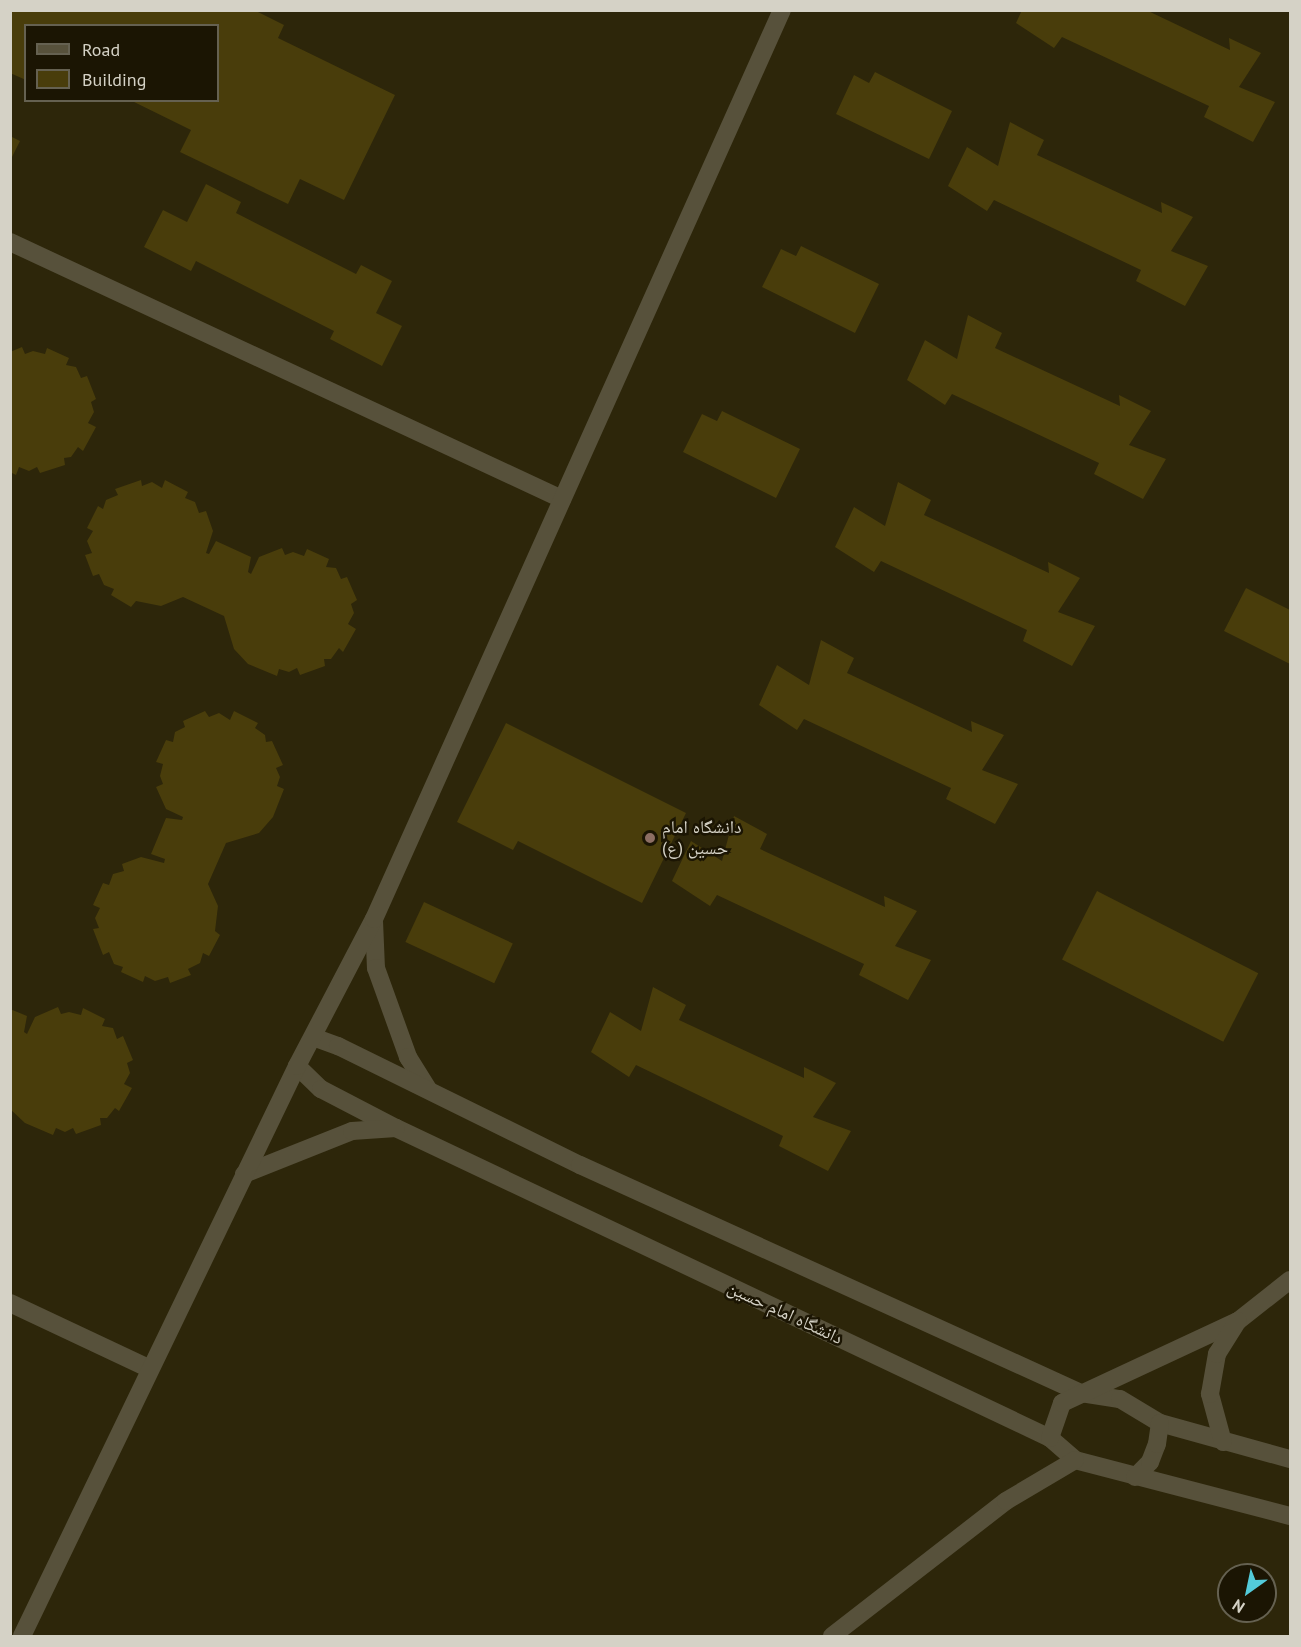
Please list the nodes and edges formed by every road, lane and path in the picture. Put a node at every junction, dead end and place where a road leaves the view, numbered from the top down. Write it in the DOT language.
graph roads {
  1 [pos="782,10"];
  2 [pos="10,242"];
  3 [pos="562,499"];
  4 [pos="374,919"];
  5 [pos="313,1037"];
  6 [pos="297,1066"];
  7 [pos="429,1091"];
  8 [pos="396,1128"];
  9 [pos="244,1174"];
  10 [pos="1290,1280"];
  11 [pos="10,1303"];
  12 [pos="1238,1321"];
  13 [pos="150,1369"];
  14 [pos="1081,1393"];
  15 [pos="1160,1423"];
  16 [pos="1050,1438"];
  17 [pos="1223,1442"];
  18 [pos="1290,1459"];
  19 [pos="1075,1460"];
  20 [pos="1135,1477"];
  21 [pos="1290,1516"];
  22 [pos="21,1636"];
  23 [pos="832,1636"];
  1 -- 3 [label="lane"];
  2 -- 3 [label="lane"];
  3 -- 4 [label="lane"];
  4 -- 5 [label="lane"];
  4 -- 7 [label="lane"];
  5 -- 6 [label="lane"];
  5 -- 7 [label="lane"];
  6 -- 8 [label="lane, دانشگاه امام حسین"];
  6 -- 9 [label="lane"];
  7 -- 14 [label="lane"];
  8 -- 9 [label="lane"];
  8 -- 16 [label="lane, دانشگاه امام حسین"];
  9 -- 13 [label="lane"];
  10 -- 12 [label="lane"];
  11 -- 13 [label="lane"];
  12 -- 14 [label="lane"];
  12 -- 17 [label="lane"];
  13 -- 22 [label="lane"];
  14 -- 15 [label="lane"];
  14 -- 16 [label="lane"];
  15 -- 17 [label="lane"];
  15 -- 20 [label="lane"];
  16 -- 19 [label="lane, دانشگاه امام حسین"];
  17 -- 18 [label="lane"];
  19 -- 20 [label="lane, دانشگاه امام حسین"];
  19 -- 23 [label="lane"];
  20 -- 21 [label="lane, دانشگاه امام حسین"];
}
